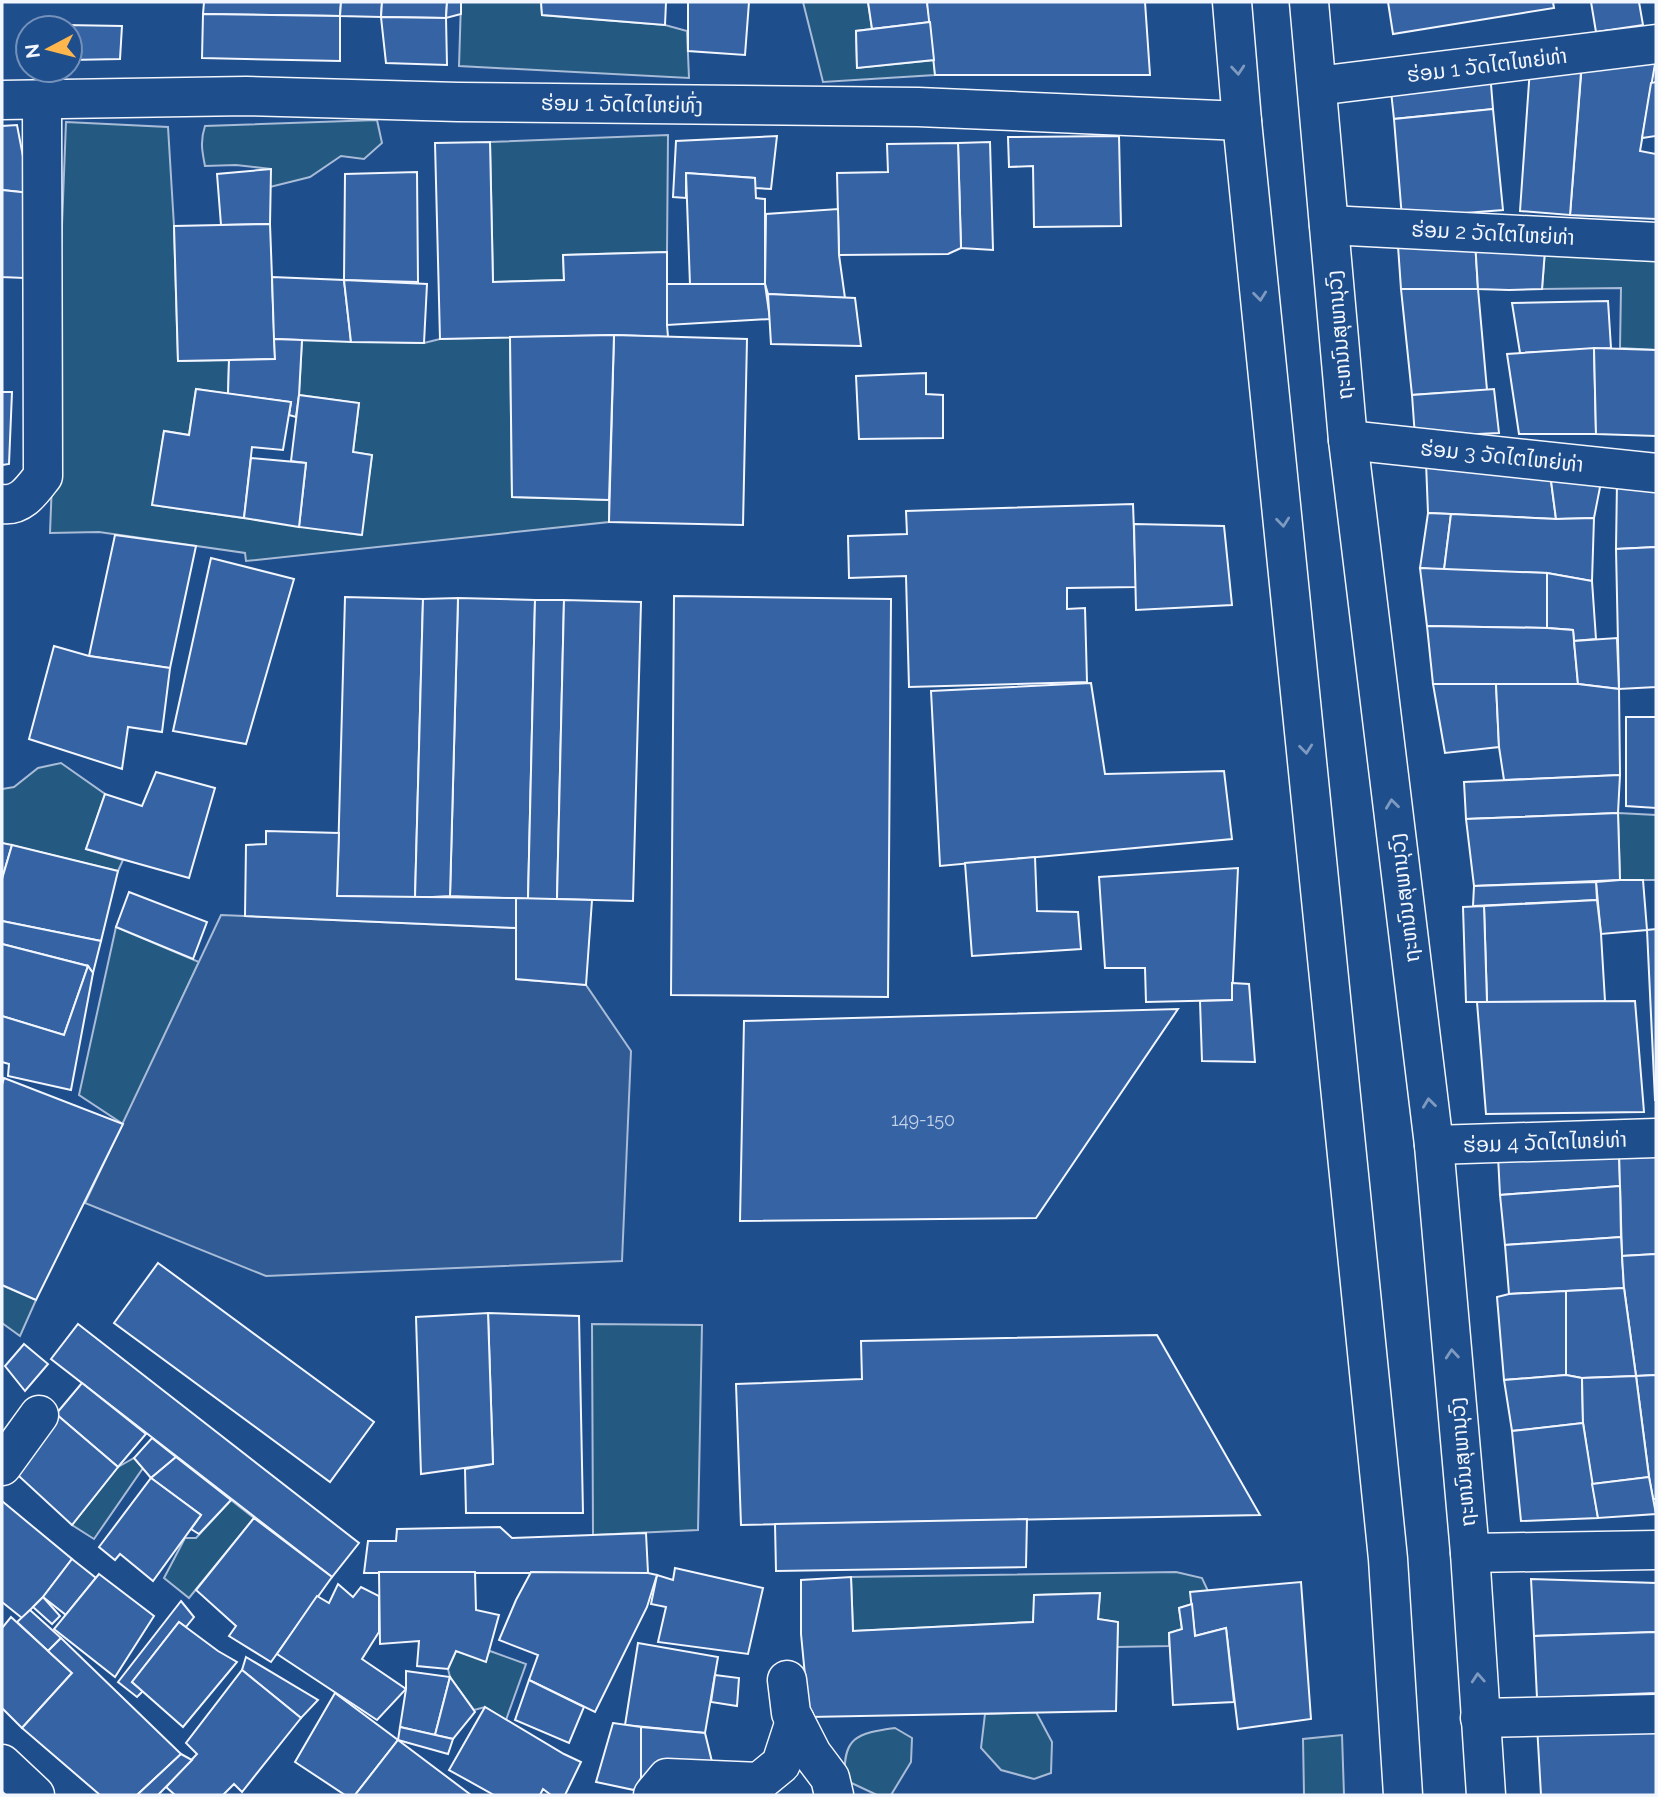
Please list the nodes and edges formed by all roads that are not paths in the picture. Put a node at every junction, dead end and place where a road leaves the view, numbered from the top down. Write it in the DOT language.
graph roads {
  1 [pos="1232,2"];
  2 [pos="1309,2"];
  3 [pos="1656,44"];
  4 [pos="1317,86"];
  5 [pos="2,100"];
  6 [pos="43,101"];
  7 [pos="1242,121"];
  8 [pos="1329,225"];
  9 [pos="1656,242"];
  10 [pos="1348,439"];
  11 [pos="1656,474"];
  12 [pos="2,504"];
  13 [pos="1656,1138"];
  14 [pos="1434,1146"];
  15 [pos="39,1415"];
  16 [pos="2,1466"];
  17 [pos="1656,1550"];
  18 [pos="1469,1553"];
  19 [pos="787,1680"];
  20 [pos="1656,1714"];
  21 [pos="1480,1718"];
  22 [pos="795,1721"];
  23 [pos="2,1764"];
  24 [pos="35,1795"];
  25 [pos="653,1795"];
  26 [pos="834,1795"];
  27 [pos="1404,1795"];
  28 [pos="1486,1795"];
  1 -- 7 [label="main road, one-way"];
  2 -- 4 [label="main road, ຖະຫນົນສຸພານຸວົງ"];
  3 -- 4 [label="main road, ຮ່ອມ 1 ວັດໄຕໄຫຍ່ທ່າ"];
  4 -- 8 [label="main road, ຖະຫນົນສຸພານຸວົງ"];
  5 -- 6 [label="main road, ຮ່ອມ 1 ວັດໄຕໄຫຍ່ທົ່ງ"];
  6 -- 7 [label="main road, ຮ່ອມ 1 ວັດໄຕໄຫຍ່ທົ່ງ"];
  6 -- 12 [label="main road"];
  7 -- 27 [label="main road, one-way"];
  8 -- 9 [label="main road, ຮ່ອມ 2 ວັດໄຕໄຫຍ່ທ່າ"];
  8 -- 10 [label="main road, ຖະຫນົນສຸພານຸວົງ"];
  10 -- 11 [label="main road, ຮ່ອມ 3 ວັດໄຕໄຫຍ່ທ່າ"];
  14 -- 10 [label="main road, ຖະຫນົນສຸພານຸວົງ, one-way"];
  13 -- 14 [label="main road, ຮ່ອມ 4 ວັດໄຕໄຫຍ່ທ່າ"];
  18 -- 14 [label="main road, ຖະຫນົນສຸພານຸວົງ, one-way"];
  15 -- 16 [label="main road"];
  17 -- 18 [label="main road"];
  21 -- 18 [label="main road, ຖະຫນົນສຸພານຸວົງ, one-way"];
  19 -- 22 [label="main road"];
  20 -- 21 [label="main road"];
  21 -- 28 [label="main road, ຖະຫນົນສຸພານຸວົງ"];
  22 -- 25 [label="main road"];
  22 -- 26 [label="main road"];
  23 -- 24 [label="main road"];
}
